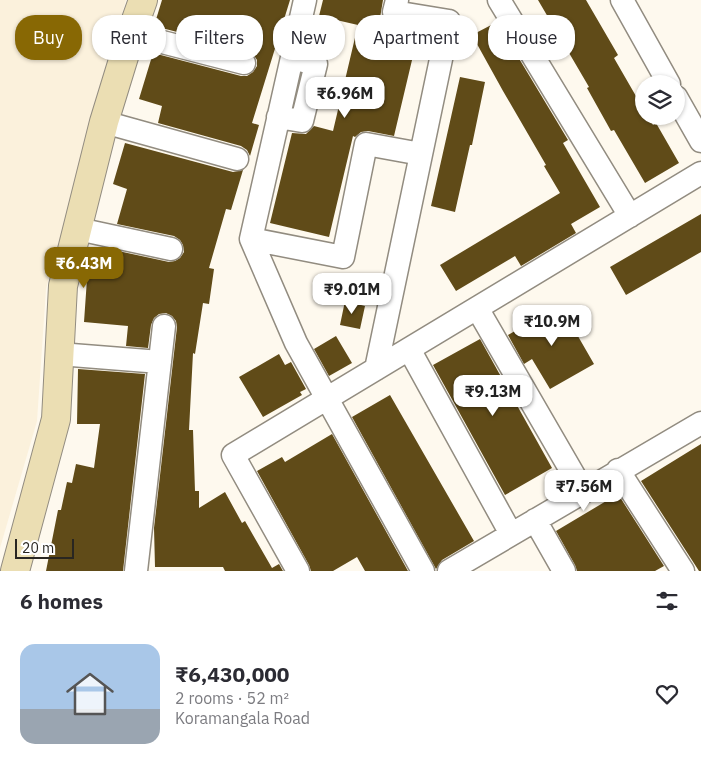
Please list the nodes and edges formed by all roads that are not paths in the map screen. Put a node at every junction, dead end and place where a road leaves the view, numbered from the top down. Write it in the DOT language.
graph roads {
  1 [pos="143,0"];
  2 [pos="305,0"];
  3 [pos="397,0"];
  4 [pos="499,0"];
  5 [pos="622,0"];
  6 [pos="137,15"];
  7 [pos="166,43"];
  8 [pos="122,60"];
  9 [pos="244,63"];
  10 [pos="664,75"];
  11 [pos="685,113"];
  12 [pos="104,122"];
  13 [pos="701,141"];
  14 [pos="422,154"];
  15 [pos="237,159"];
  16 [pos="701,173"];
  17 [pos="630,216"];
  18 [pos="78,229"];
  19 [pos="251,239"];
  20 [pos="171,249"];
  21 [pos="478,308"];
  22 [pos="164,326"];
  23 [pos="409,349"];
  24 [pos="59,354"];
  25 [pos="160,362"];
  26 [pos="376,369"];
  27 [pos="326,400"];
  28 [pos="701,423"];
  29 [pos="618,470"];
  30 [pos="583,491"];
  31 [pos="535,520"];
  32 [pos="510,534"];
  33 [pos="15,571"];
  34 [pos="136,571"];
  35 [pos="298,571"];
  36 [pos="423,571"];
  37 [pos="449,571"];
  38 [pos="564,571"];
  39 [pos="684,571"];
  1 -- 6 [label="street"];
  2 -- 19 [label="street"];
  3 -- 14 [label="street"];
  4 -- 17 [label="street"];
  5 -- 10 [label="street"];
  7 -- 9 [label="street"];
  8 -- 12 [label="street"];
  11 -- 13 [label="street"];
  12 -- 15 [label="street"];
  12 -- 18 [label="street"];
  14 -- 19 [label="street"];
  14 -- 26 [label="street"];
  16 -- 17 [label="street"];
  17 -- 21 [label="street"];
  18 -- 20 [label="street"];
  18 -- 24 [label="street"];
  19 -- 27 [label="street"];
  21 -- 23 [label="street"];
  21 -- 30 [label="street"];
  22 -- 25 [label="street"];
  23 -- 26 [label="street"];
  23 -- 32 [label="street"];
  24 -- 25 [label="street"];
  24 -- 33 [label="street"];
  25 -- 34 [label="street"];
  26 -- 27 [label="street"];
  27 -- 35 [label="street"];
  27 -- 36 [label="street"];
  28 -- 29 [label="street"];
  29 -- 30 [label="street"];
  29 -- 39 [label="street"];
  30 -- 31 [label="street"];
  31 -- 32 [label="street"];
  31 -- 38 [label="street"];
  32 -- 37 [label="street"];
}
